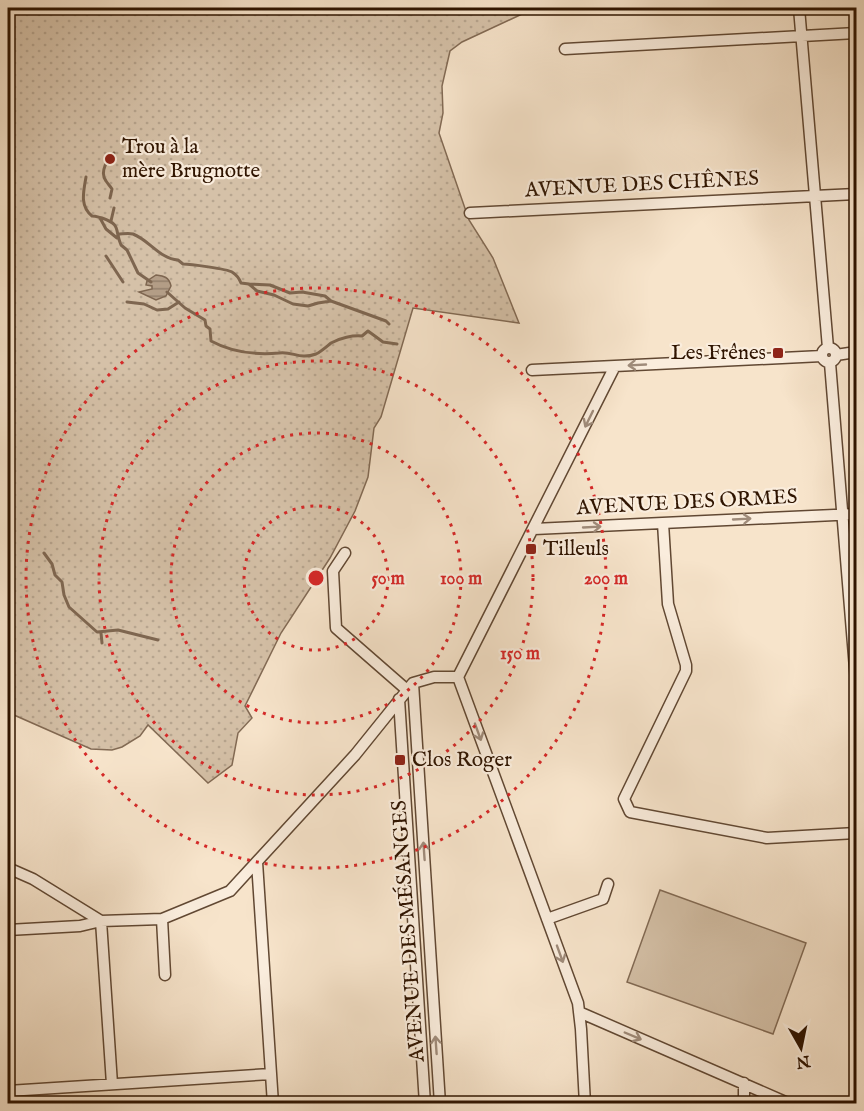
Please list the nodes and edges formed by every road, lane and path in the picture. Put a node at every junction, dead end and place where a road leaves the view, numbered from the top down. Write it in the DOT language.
graph roads {
  1 [pos="799,8"];
  2 [pos="856,33"];
  3 [pos="801,36"];
  4 [pos="565,49"];
  5 [pos="856,194"];
  6 [pos="815,196"];
  7 [pos="470,213"];
  8 [pos="856,352"];
  9 [pos="829,355"];
  10 [pos="615,366"];
  11 [pos="531,370"];
  12 [pos="856,514"];
  13 [pos="841,515"];
  14 [pos="663,523"];
  15 [pos="534,529"];
  16 [pos="345,553"];
  17 [pos="856,673"];
  18 [pos="458,677"];
  19 [pos="856,681"];
  20 [pos="410,687"];
  21 [pos="399,699"];
  22 [pos="856,833"];
  23 [pos="257,862"];
  24 [pos="8,868"];
  25 [pos="608,884"];
  26 [pos="162,919"];
  27 [pos="547,919"];
  28 [pos="101,921"];
  29 [pos="8,930"];
  30 [pos="165,975"];
  31 [pos="579,1012"];
  32 [pos="271,1074"];
  33 [pos="744,1083"];
  34 [pos="112,1084"];
  35 [pos="8,1091"];
  36 [pos="273,1104"];
  37 [pos="425,1104"];
  38 [pos="440,1104"];
  39 [pos="585,1104"];
  40 [pos="744,1104"];
  41 [pos="790,1104"];
  1 -- 3 [label="street"];
  2 -- 3 [label="street"];
  3 -- 4 [label="street"];
  3 -- 6 [label="street"];
  5 -- 6 [label="street, AVENUE DES CHÊNES"];
  6 -- 7 [label="street, AVENUE DES CHÊNES"];
  6 -- 9 [label="street"];
  8 -- 9 [label="street"];
  9 -- 10 [label="street, one-way"];
  9 -- 13 [label="street"];
  10 -- 11 [label="street"];
  10 -- 15 [label="street, one-way"];
  12 -- 13 [label="street, AVENUE DES ORMES"];
  14 -- 13 [label="street, AVENUE DES ORMES, one-way"];
  13 -- 17 [label="street"];
  15 -- 14 [label="street, AVENUE DES ORMES, one-way"];
  14 -- 22 [label="street"];
  15 -- 18 [label="street"];
  16 -- 20 [label="street"];
  17 -- 19 [label="street"];
  18 -- 20 [label="street"];
  18 -- 27 [label="street, one-way"];
  20 -- 21 [label="street"];
  38 -- 20 [label="street, AVENUE DES MÉSANGES, one-way"];
  21 -- 23 [label="street"];
  21 -- 37 [label="street, AVENUE DES MÉSANGES"];
  23 -- 26 [label="street"];
  23 -- 32 [label="street"];
  24 -- 28 [label="street"];
  25 -- 27 [label="street"];
  26 -- 28 [label="street"];
  26 -- 30 [label="street"];
  27 -- 31 [label="street, one-way"];
  28 -- 29 [label="street"];
  28 -- 34 [label="street"];
  31 -- 33 [label="street, one-way"];
  31 -- 39 [label="street"];
  32 -- 34 [label="street"];
  32 -- 36 [label="street"];
  33 -- 40 [label="street"];
  33 -- 41 [label="street"];
  34 -- 35 [label="street"];
}
